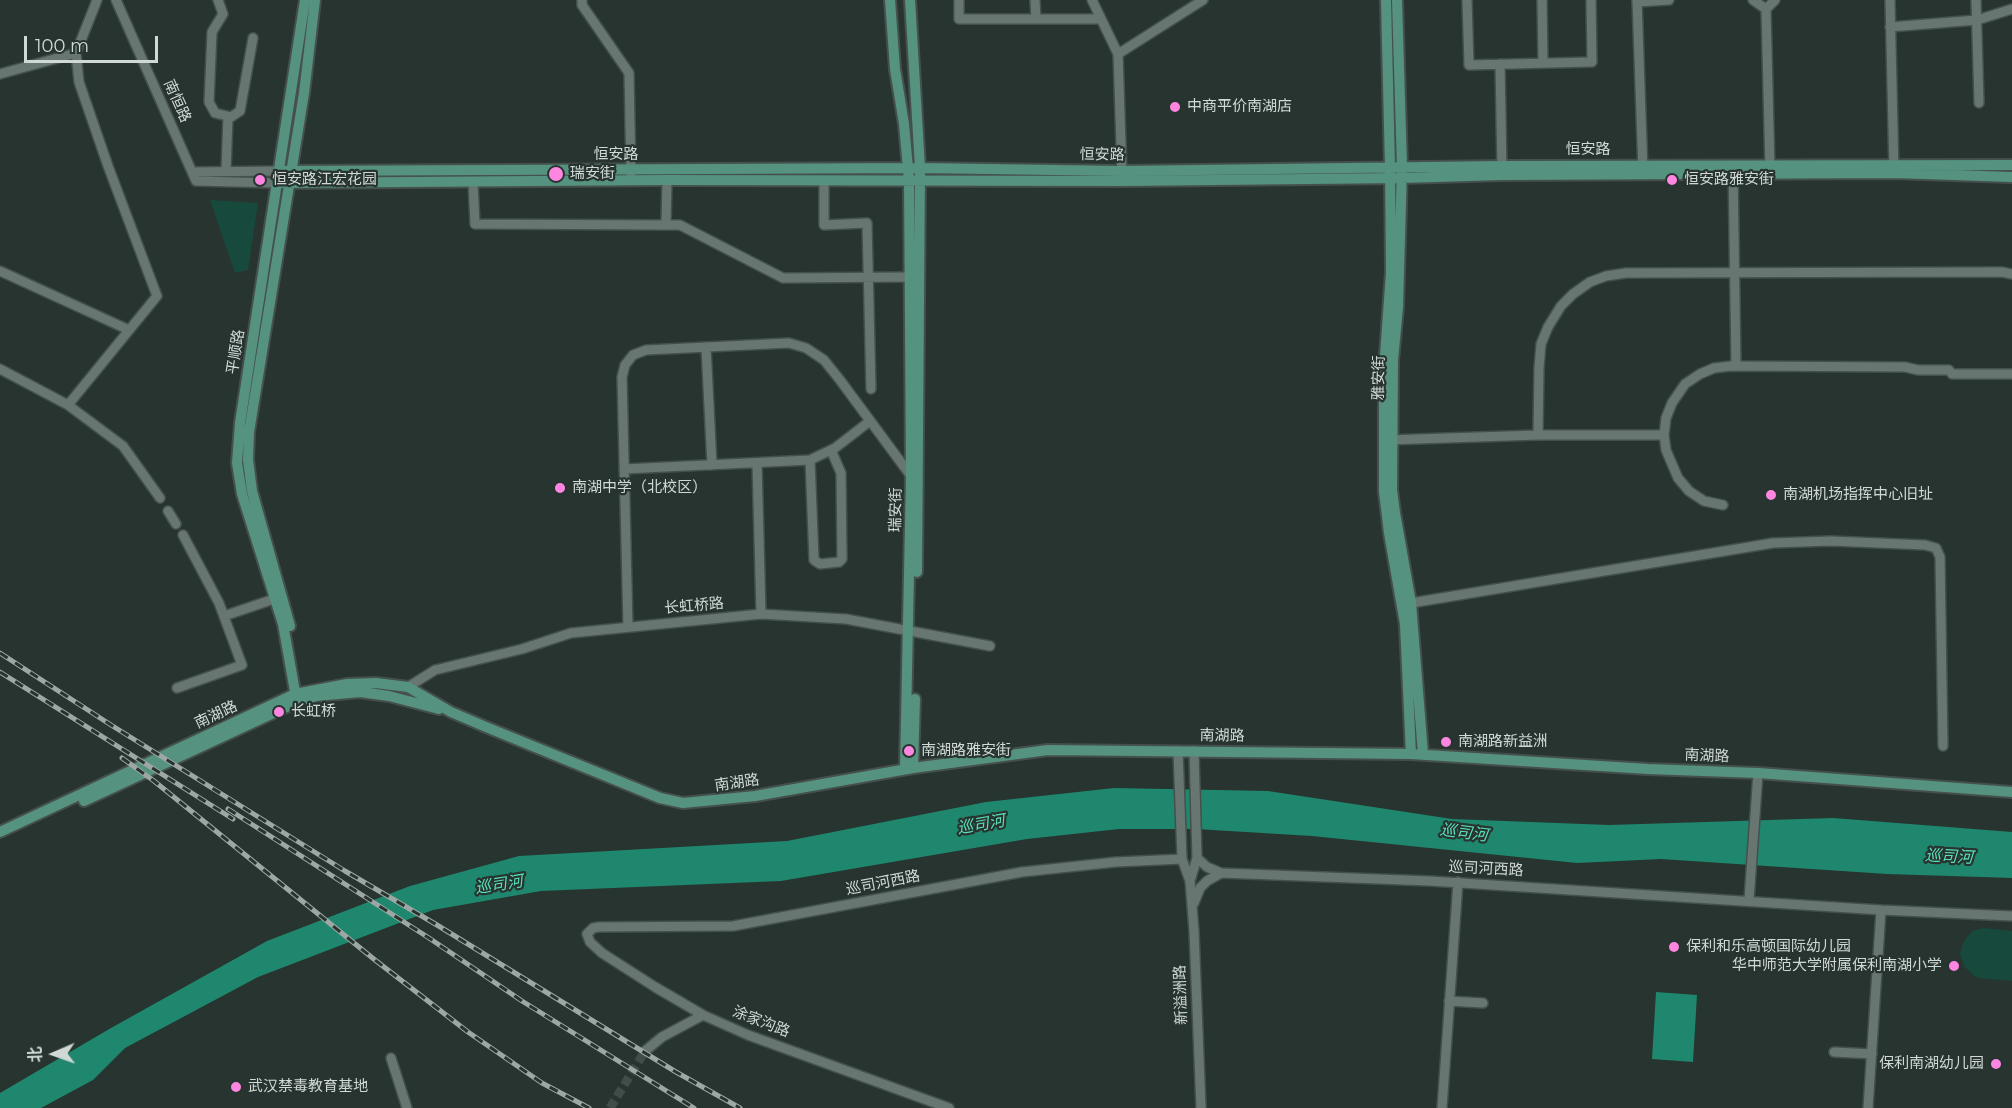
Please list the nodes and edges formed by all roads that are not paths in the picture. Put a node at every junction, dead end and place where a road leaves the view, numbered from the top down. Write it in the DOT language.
graph roads {
  1 [pos="97,0"];
  2 [pos="116,0"];
  3 [pos="218,0"];
  4 [pos="305,0"];
  5 [pos="315,0"];
  6 [pos="582,0"];
  7 [pos="890,0"];
  8 [pos="910,0"];
  9 [pos="959,0"];
  10 [pos="1035,0"];
  11 [pos="1092,0"];
  12 [pos="1203,0"];
  13 [pos="1386,0"];
  14 [pos="1397,0"];
  15 [pos="1467,0"];
  16 [pos="1542,0"];
  17 [pos="1591,0"];
  18 [pos="1669,0"];
  19 [pos="1753,0"];
  20 [pos="1775,0"];
  21 [pos="1890,0"];
  22 [pos="1976,0"];
  23 [pos="1637,1"];
  24 [pos="1766,9"];
  25 [pos="2012,9"];
  26 [pos="1036,19"];
  27 [pos="1101,20"];
  28 [pos="1977,21"];
  29 [pos="1890,27"];
  30 [pos="253,38"];
  31 [pos="76,53"];
  32 [pos="1118,54"];
  33 [pos="1543,63"];
  34 [pos="1500,64"];
  35 [pos="0,74"];
  36 [pos="1979,102"];
  37 [pos="228,117"];
  38 [pos="2012,165"];
  39 [pos="1734,169"];
  40 [pos="1770,169"];
  41 [pos="1894,169"];
  42 [pos="1502,170"];
  43 [pos="1643,170"];
  44 [pos="226,171"];
  45 [pos="284,171"];
  46 [pos="192,172"];
  47 [pos="1396,173"];
  48 [pos="914,174"];
  49 [pos="631,175"];
  50 [pos="1122,176"];
  51 [pos="2012,177"];
  52 [pos="667,180"];
  53 [pos="824,180"];
  54 [pos="196,181"];
  55 [pos="473,182"];
  56 [pos="283,183"];
  57 [pos="666,225"];
  58 [pos="0,271"];
  59 [pos="1734,273"];
  60 [pos="2012,274"];
  61 [pos="868,278"];
  62 [pos="910,278"];
  63 [pos="129,330"];
  64 [pos="706,347"];
  65 [pos="1736,366"];
  66 [pos="0,369"];
  67 [pos="2012,374"];
  68 [pos="871,389"];
  69 [pos="68,405"];
  70 [pos="870,421"];
  71 [pos="1538,435"];
  72 [pos="1664,435"];
  73 [pos="1389,440"];
  74 [pos="831,450"];
  75 [pos="810,460"];
  76 [pos="757,463"];
  77 [pos="712,465"];
  78 [pos="624,469"];
  79 [pos="911,476"];
  80 [pos="160,498"];
  81 [pos="1723,506"];
  82 [pos="168,511"];
  83 [pos="176,524"];
  84 [pos="183,535"];
  85 [pos="274,599"];
  86 [pos="1407,603"];
  87 [pos="761,614"];
  88 [pos="224,616"];
  89 [pos="628,627"];
  90 [pos="913,630"];
  91 [pos="990,646"];
  92 [pos="408,687"];
  93 [pos="177,688"];
  94 [pos="298,697"];
  95 [pos="451,712"];
  96 [pos="1942,746"];
  97 [pos="1178,751"];
  98 [pos="1194,751"];
  99 [pos="1411,754"];
  100 [pos="1423,754"];
  101 [pos="909,768"];
  102 [pos="1758,773"];
  103 [pos="2012,792"];
  104 [pos="0,832"];
  105 [pos="0,840"];
  106 [pos="1197,858"];
  107 [pos="1182,859"];
  108 [pos="1221,873"];
  109 [pos="1190,881"];
  110 [pos="1458,882"];
  111 [pos="1749,900"];
  112 [pos="1193,909"];
  113 [pos="1881,910"];
  114 [pos="2012,916"];
  115 [pos="590,930"];
  116 [pos="1449,1001"];
  117 [pos="1483,1003"];
  118 [pos="703,1015"];
  119 [pos="645,1051"];
  120 [pos="1834,1052"];
  121 [pos="1872,1054"];
  122 [pos="391,1058"];
  123 [pos="407,1108"];
  124 [pos="949,1108"];
  125 [pos="1201,1108"];
  126 [pos="1442,1108"];
  127 [pos="1869,1108"];
  1 -- 31 [label="street"];
  2 -- 46 [label="street, 南恒路"];
  3 -- 37 [label="street"];
  4 -- 45 [label="main road, 平顺路"];
  5 -- 45 [label="main road, 平顺路"];
  6 -- 49 [label="street"];
  7 -- 48 [label="main road, 瑞安街"];
  8 -- 48 [label="main road, 瑞安街"];
  9 -- 26 [label="street"];
  10 -- 26 [label="street"];
  11 -- 27 [label="street"];
  12 -- 32 [label="street"];
  13 -- 47 [label="main road, 雅安街"];
  14 -- 47 [label="main road, 雅安街"];
  15 -- 34 [label="street"];
  16 -- 33 [label="street"];
  17 -- 33 [label="street"];
  18 -- 23 [label="street"];
  19 -- 24 [label="street"];
  20 -- 24 [label="street"];
  21 -- 29 [label="street"];
  22 -- 28 [label="street"];
  23 -- 43 [label="street"];
  24 -- 40 [label="street"];
  25 -- 28 [label="street"];
  26 -- 27 [label="street"];
  27 -- 32 [label="street"];
  28 -- 29 [label="street"];
  28 -- 36 [label="street"];
  29 -- 41 [label="street"];
  30 -- 37 [label="street"];
  31 -- 35 [label="street"];
  31 -- 63 [label="street"];
  32 -- 50 [label="street"];
  33 -- 34 [label="street"];
  34 -- 42 [label="street"];
  37 -- 44 [label="street"];
  38 -- 41 [label="main road, 恒安路"];
  39 -- 40 [label="main road, 恒安路"];
  39 -- 43 [label="main road, 恒安路"];
  39 -- 59 [label="street"];
  40 -- 41 [label="main road, 恒安路"];
  41 -- 51 [label="main road, 恒安路"];
  42 -- 43 [label="main road, 恒安路"];
  42 -- 47 [label="main road, 恒安路"];
  44 -- 45 [label="street, 恒安路"];
  44 -- 46 [label="street, 恒安路"];
  45 -- 49 [label="main road, 恒安路"];
  45 -- 56 [label="main road, 平顺路"];
  46 -- 54 [label="street, 南恒路"];
  47 -- 50 [label="main road, 恒安路"];
  47 -- 73 [label="main road, 雅安街"];
  48 -- 49 [label="main road, 恒安路"];
  48 -- 50 [label="main road, 恒安路"];
  48 -- 53 [label="main road, 恒安路"];
  48 -- 62 [label="main road, 瑞安街"];
  48 -- 90 [label="main road, 瑞安街"];
  49 -- 52 [label="main road, 恒安路"];
  49 -- 55 [label="main road, 恒安路"];
  52 -- 53 [label="main road, 恒安路"];
  52 -- 57 [label="street"];
  53 -- 61 [label="street"];
  54 -- 56 [label="street, 恒安路"];
  55 -- 56 [label="main road, 恒安路"];
  55 -- 57 [label="street"];
  56 -- 85 [label="main road, 平顺路"];
  56 -- 94 [label="main road, 平顺路"];
  57 -- 61 [label="street"];
  58 -- 63 [label="street"];
  59 -- 60 [label="street"];
  59 -- 65 [label="street"];
  59 -- 71 [label="street"];
  61 -- 62 [label="street"];
  61 -- 68 [label="street"];
  62 -- 79 [label="main road, 瑞安街"];
  63 -- 69 [label="street"];
  64 -- 70 [label="street"];
  64 -- 77 [label="street"];
  64 -- 78 [label="street"];
  65 -- 67 [label="street"];
  65 -- 72 [label="street"];
  66 -- 69 [label="street"];
  69 -- 80 [label="street"];
  70 -- 74 [label="street"];
  70 -- 79 [label="street"];
  71 -- 72 [label="street"];
  71 -- 73 [label="street"];
  72 -- 81 [label="street"];
  73 -- 86 [label="main road, 雅安街"];
  74 -- 75 [label="street"];
  74 -- 75 [label="street"];
  75 -- 76 [label="street"];
  76 -- 77 [label="street"];
  76 -- 87 [label="street"];
  77 -- 78 [label="street"];
  78 -- 89 [label="street"];
  79 -- 90 [label="main road, 瑞安街"];
  82 -- 83 [label="street"];
  84 -- 88 [label="street"];
  85 -- 88 [label="street"];
  85 -- 94 [label="main road, 平顺路"];
  86 -- 96 [label="street"];
  86 -- 99 [label="main road, 雅安街"];
  86 -- 100 [label="main road, 雅安街"];
  87 -- 89 [label="street, 长虹桥路"];
  87 -- 90 [label="street, 长虹桥路"];
  88 -- 93 [label="street"];
  89 -- 92 [label="street, 长虹桥路"];
  90 -- 91 [label="street, 长虹桥路"];
  90 -- 101 [label="main road, 瑞安街"];
  92 -- 94 [label="main road, 南湖路"];
  92 -- 95 [label="main road, 南湖路"];
  94 -- 95 [label="main road, 南湖路"];
  94 -- 104 [label="main road, 南湖路"];
  94 -- 105 [label="main road, 南湖路"];
  95 -- 101 [label="main road, 南湖路"];
  97 -- 98 [label="main road, 南湖路"];
  97 -- 101 [label="main road, 南湖路"];
  97 -- 107 [label="street"];
  98 -- 99 [label="main road, 南湖路"];
  98 -- 106 [label="street"];
  99 -- 100 [label="main road, 南湖路"];
  100 -- 102 [label="main road, 南湖路"];
  102 -- 103 [label="main road, 南湖路"];
  102 -- 111 [label="street"];
  106 -- 108 [label="street"];
  106 -- 109 [label="street"];
  107 -- 109 [label="street"];
  107 -- 115 [label="street, 巡司河西路"];
  108 -- 110 [label="street, 巡司河西路"];
  108 -- 112 [label="street"];
  109 -- 112 [label="street, 新溢洲路"];
  110 -- 111 [label="street, 巡司河西路"];
  110 -- 116 [label="street"];
  111 -- 113 [label="street, 巡司河西路"];
  112 -- 125 [label="street, 新溢洲路"];
  113 -- 114 [label="street"];
  113 -- 121 [label="street"];
  115 -- 118 [label="street, 涂家沟路"];
  116 -- 117 [label="street"];
  116 -- 126 [label="street"];
  118 -- 119 [label="street"];
  118 -- 124 [label="street, 涂家沟路"];
  120 -- 121 [label="street"];
  121 -- 127 [label="street"];
  122 -- 123 [label="street"];
}
